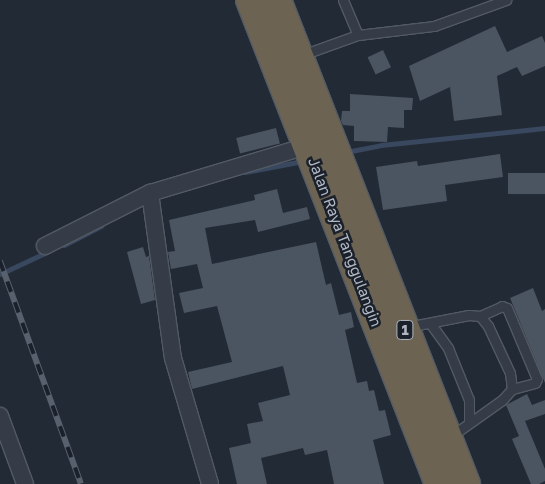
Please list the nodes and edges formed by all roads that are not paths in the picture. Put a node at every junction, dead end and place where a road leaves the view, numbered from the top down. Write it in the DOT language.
graph roads {
  1 [pos="250,0"];
  2 [pos="277,0"];
  3 [pos="343,0"];
  4 [pos="479,0"];
  5 [pos="506,0"];
  6 [pos="483,9"];
  7 [pos="358,35"];
  8 [pos="299,56"];
  9 [pos="316,146"];
  10 [pos="333,178"];
  11 [pos="151,195"];
  12 [pos="45,246"];
  13 [pos="480,316"];
  14 [pos="417,325"];
  15 [pos="512,389"];
  16 [pos="0,416"];
  17 [pos="458,430"];
  18 [pos="24,484"];
  19 [pos="210,484"];
  20 [pos="440,484"];
  21 [pos="466,484"];
  1 -- 9 [label="highway, Jalan Raya Tanggulangin / 1"];
  2 -- 8 [label="highway, Jalan Raya Tanggulangin / 1"];
  3 -- 7 [label="lane"];
  4 -- 6 [label="lane"];
  5 -- 6 [label="lane"];
  6 -- 7 [label="lane"];
  7 -- 8 [label="lane"];
  8 -- 9 [label="highway, Jalan Raya Tanggulangin / 1"];
  9 -- 10 [label="highway, 1"];
  9 -- 11 [label="street"];
  10 -- 14 [label="highway, 1"];
  10 -- 20 [label="highway, Jalan Raya Tanggulangin / 1"];
  11 -- 12 [label="street"];
  11 -- 19 [label="street"];
  13 -- 14 [label="lane"];
  13 -- 15 [label="lane"];
  13 -- 15 [label="lane"];
  14 -- 17 [label="highway, 1"];
  15 -- 17 [label="lane"];
  16 -- 18 [label="street"];
  17 -- 21 [label="highway, 1"];
}
